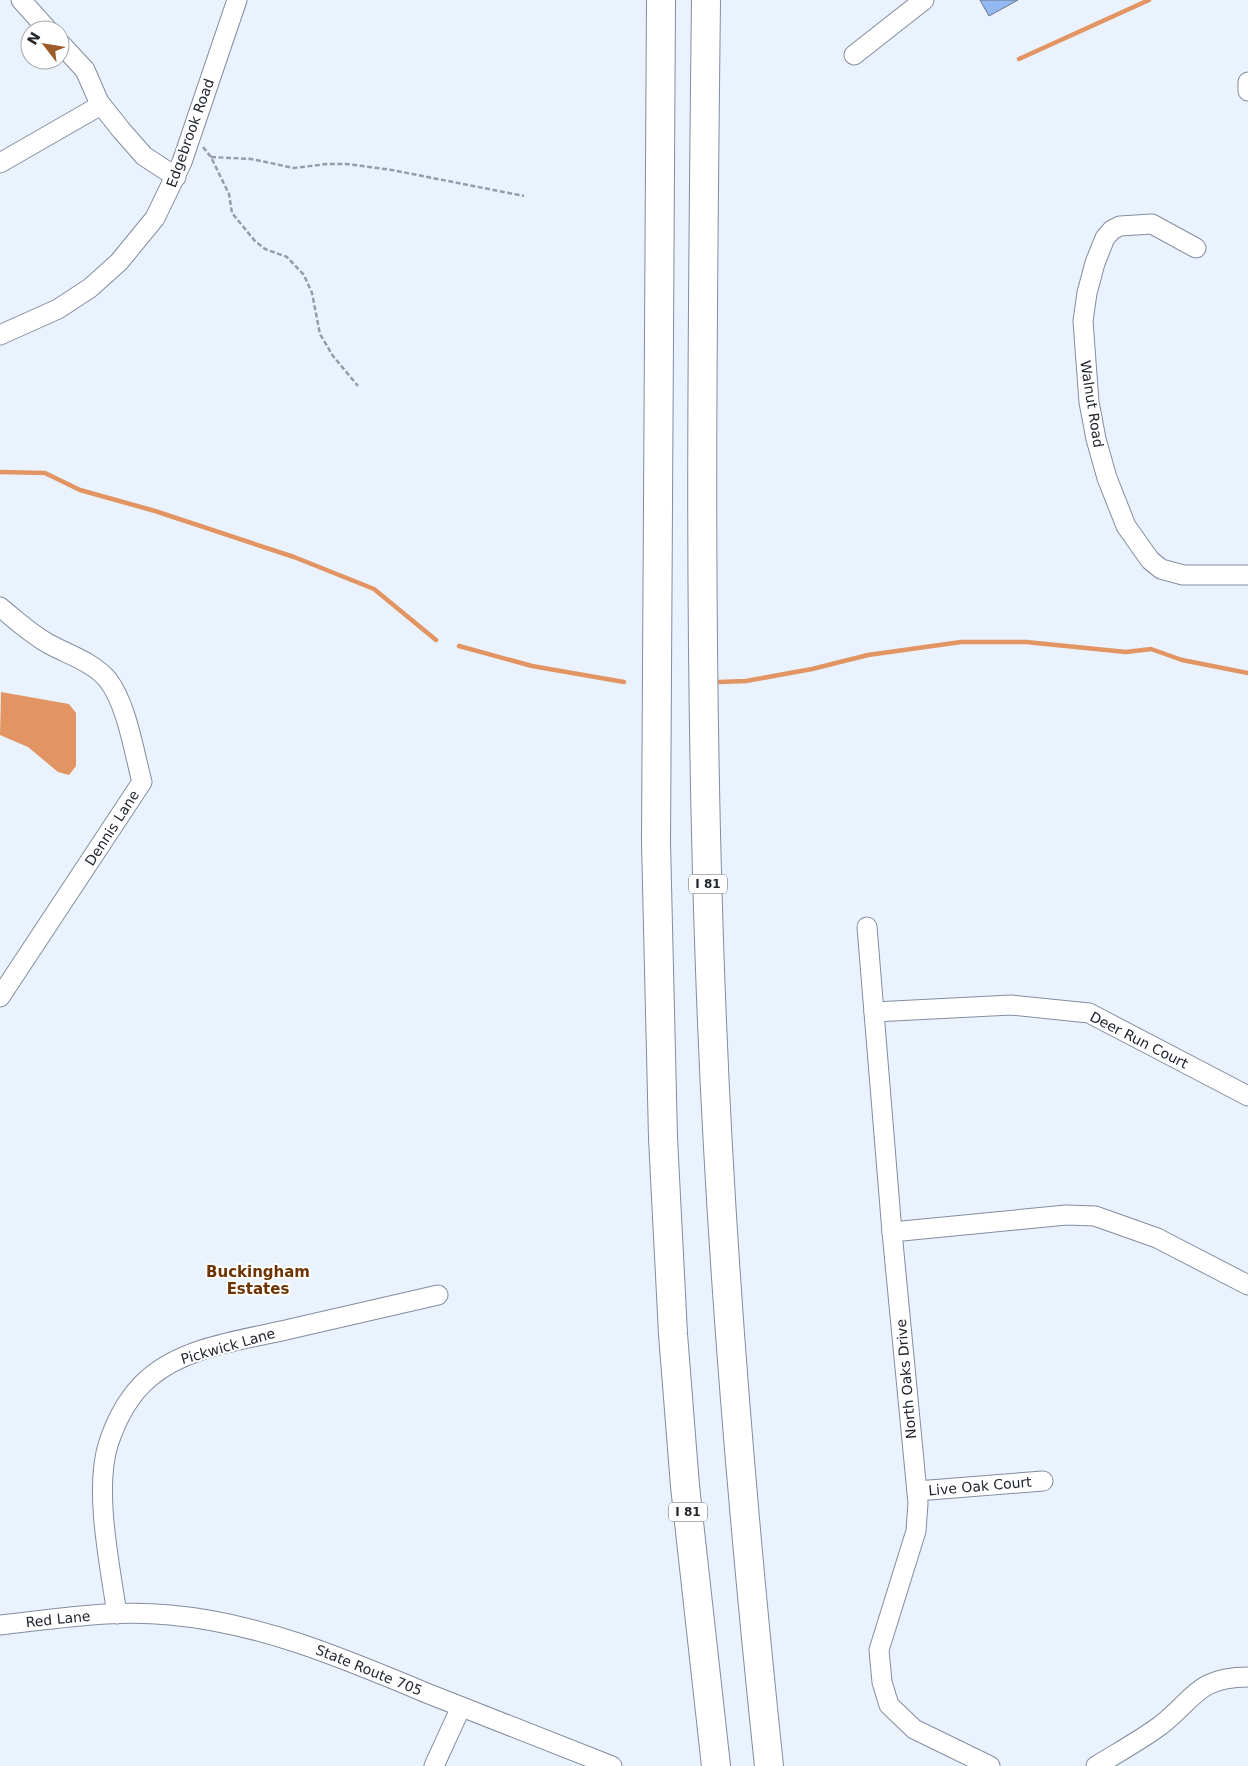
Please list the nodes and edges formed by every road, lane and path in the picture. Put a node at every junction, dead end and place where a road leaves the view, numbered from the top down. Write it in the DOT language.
graph roads {
  1 [pos="21,0"];
  2 [pos="237,0"];
  3 [pos="662,0"];
  4 [pos="706,0"];
  5 [pos="924,0"];
  6 [pos="39,20"];
  7 [pos="70,53"];
  8 [pos="854,55"];
  9 [pos="1248,82"];
  10 [pos="1248,91"];
  11 [pos="101,105"];
  12 [pos="191,137"];
  13 [pos="211,157"];
  14 [pos="0,163"];
  15 [pos="176,177"];
  16 [pos="524,196"];
  17 [pos="1196,248"];
  18 [pos="0,335"];
  19 [pos="358,386"];
  20 [pos="1248,575"];
  21 [pos="0,607"];
  22 [pos="867,927"];
  23 [pos="0,997"];
  24 [pos="874,1012"];
  25 [pos="1248,1096"];
  26 [pos="892,1232"];
  27 [pos="1248,1285"];
  28 [pos="438,1295"];
  29 [pos="1043,1480"];
  30 [pos="917,1491"];
  31 [pos="116,1614"];
  32 [pos="0,1625"];
  33 [pos="1248,1677"];
  34 [pos="461,1707"];
  35 [pos="434,1766"];
  36 [pos="612,1766"];
  37 [pos="716,1766"];
  38 [pos="769,1766"];
  39 [pos="990,1766"];
  40 [pos="1096,1766"];
  1 -- 6 [label="street"];
  2 -- 12 [label="street, Edgebrook Road"];
  3 -- 37 [label="highway, I 81"];
  4 -- 38 [label="highway, I 81"];
  5 -- 8 [label="street"];
  7 -- 11 [label="street"];
  9 -- 10 [label="street"];
  11 -- 14 [label="street"];
  11 -- 15 [label="street"];
  12 -- 13 [label="path"];
  12 -- 15 [label="street, Edgebrook Road"];
  13 -- 16 [label="path"];
  13 -- 19 [label="path"];
  15 -- 18 [label="street, Edgebrook Road"];
  17 -- 20 [label="street, Walnut Road"];
  21 -- 23 [label="street, Dennis Lane"];
  22 -- 24 [label="street, North Oaks Drive"];
  24 -- 25 [label="street, Deer Run Court"];
  24 -- 26 [label="street, North Oaks Drive"];
  26 -- 27 [label="street"];
  26 -- 30 [label="street, North Oaks Drive"];
  28 -- 31 [label="street, Pickwick Lane"];
  29 -- 30 [label="street, Live Oak Court"];
  30 -- 39 [label="street, North Oaks Drive"];
  31 -- 32 [label="street, Red Lane"];
  31 -- 34 [label="street, State Route 705"];
  33 -- 40 [label="street"];
  34 -- 35 [label="street"];
  34 -- 36 [label="street, State Route 705"];
}
